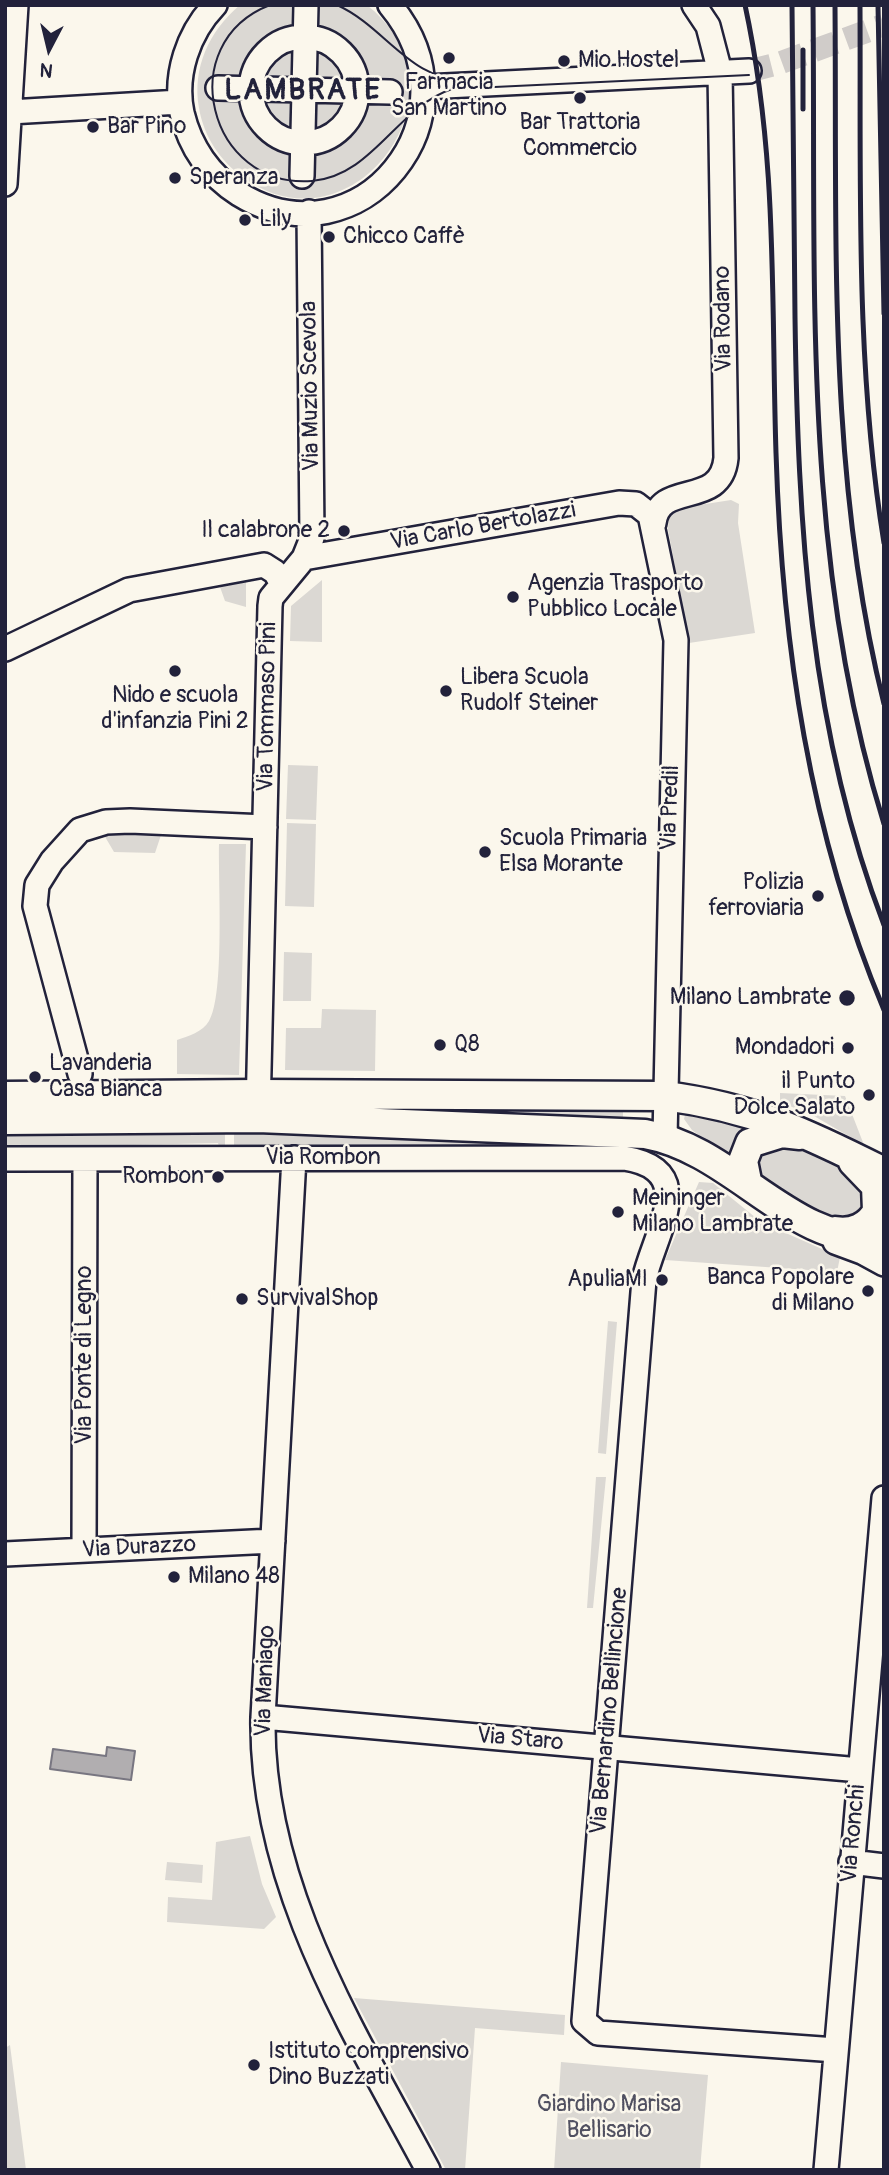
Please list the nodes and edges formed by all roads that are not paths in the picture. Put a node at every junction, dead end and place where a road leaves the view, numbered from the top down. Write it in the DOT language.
graph roads {
  1 [pos="16,5"];
  2 [pos="215,5"];
  3 [pos="306,5"];
  4 [pos="390,5"];
  5 [pos="694,5"];
  6 [pos="305,37"];
  7 [pos="748,71"];
  8 [pos="720,72"];
  9 [pos="425,87"];
  10 [pos="218,88"];
  11 [pos="250,89"];
  12 [pos="304,90"];
  13 [pos="357,91"];
  14 [pos="390,92"];
  15 [pos="180,102"];
  16 [pos="10,112"];
  17 [pos="303,144"];
  18 [pos="302,176"];
  19 [pos="5,184"];
  20 [pos="309,212"];
  21 [pos="654,523"];
  22 [pos="304,558"];
  23 [pos="282,584"];
  24 [pos="5,649"];
  25 [pos="265,827"];
  26 [pos="79,1074"];
  27 [pos="5,1096"];
  28 [pos="665,1096"];
  29 [pos="258,1106"];
  30 [pos="5,1120"];
  31 [pos="664,1137"];
  32 [pos="826,1143"];
  33 [pos="294,1158"];
  34 [pos="5,1159"];
  35 [pos="85,1159"];
  36 [pos="640,1161"];
  37 [pos="747,1181"];
  38 [pos="881,1184"];
  39 [pos="810,1225"];
  40 [pos="884,1240"];
  41 [pos="884,1264"];
  42 [pos="884,1498"];
  43 [pos="273,1541"];
  44 [pos="85,1550"];
  45 [pos="5,1554"];
  46 [pos="263,1717"];
  47 [pos="608,1748"];
  48 [pos="860,1770"];
  49 [pos="851,1862"];
  50 [pos="884,1866"];
  51 [pos="836,2050"];
  52 [pos="428,2170"];
  53 [pos="826,2170"];
  1 -- 16 [label="street"];
  2 -- 15 [label="street"];
  3 -- 6 [label="street"];
  4 -- 9 [label="street"];
  5 -- 8 [label="street, Via Rodano"];
  6 -- 11 [label="street"];
  6 -- 12 [label="street"];
  6 -- 13 [label="street"];
  7 -- 8 [label="street"];
  8 -- 9 [label="street"];
  8 -- 21 [label="street, Via Rodano"];
  9 -- 20 [label="street"];
  10 -- 11 [label="street"];
  11 -- 12 [label="street"];
  11 -- 17 [label="street"];
  12 -- 13 [label="street"];
  12 -- 17 [label="street"];
  13 -- 14 [label="street"];
  13 -- 17 [label="street"];
  15 -- 16 [label="street"];
  15 -- 20 [label="street"];
  16 -- 19 [label="street"];
  17 -- 18 [label="street"];
  20 -- 22 [label="street, Via Muzio Scevola"];
  21 -- 22 [label="street, Via Carlo Bertolazzi"];
  21 -- 28 [label="street, Via Predil"];
  22 -- 23 [label="street, Via Tommaso Pini"];
  23 -- 24 [label="street"];
  23 -- 25 [label="street, Via Tommaso Pini"];
  25 -- 26 [label="street"];
  25 -- 29 [label="street, Via Tommaso Pini"];
  27 -- 29 [label="main road, Via Rombon"];
  28 -- 29 [label="main road, Via Rombon"];
  28 -- 31 [label="street, Via Predil"];
  28 -- 32 [label="main road, Via Rombon"];
  29 -- 30 [label="main road, Via Rombon"];
  29 -- 31 [label="main road, Via Rombon"];
  31 -- 37 [label="main road, Via Rombon"];
  32 -- 37 [label="main road"];
  32 -- 38 [label="main road"];
  33 -- 35 [label="street, Via Rombon"];
  33 -- 36 [label="street, Via Rombon"];
  33 -- 43 [label="street, Via Maniago"];
  34 -- 35 [label="street, Via Rombon"];
  35 -- 44 [label="street, Via Ponte di Legno"];
  36 -- 47 [label="street, Via Bernardino Bellincione"];
  37 -- 39 [label="main road, Via Rombon"];
  38 -- 39 [label="main road"];
  39 -- 40 [label="main road, Via Rombon"];
  39 -- 41 [label="street"];
  42 -- 48 [label="street, Via Ronchi"];
  43 -- 44 [label="street, Via Durazzo"];
  43 -- 46 [label="street, Via Maniago"];
  44 -- 45 [label="street, Via Durazzo"];
  46 -- 47 [label="street, Via Staro"];
  46 -- 52 [label="street, Via Maniago"];
  47 -- 48 [label="street, Via Staro"];
  47 -- 51 [label="street, Via Bernardino Bellincione"];
  48 -- 49 [label="street, Via Ronchi"];
  49 -- 50 [label="street"];
  49 -- 51 [label="street, Via Ronchi"];
  51 -- 53 [label="street, Via Ronchi"];
}
